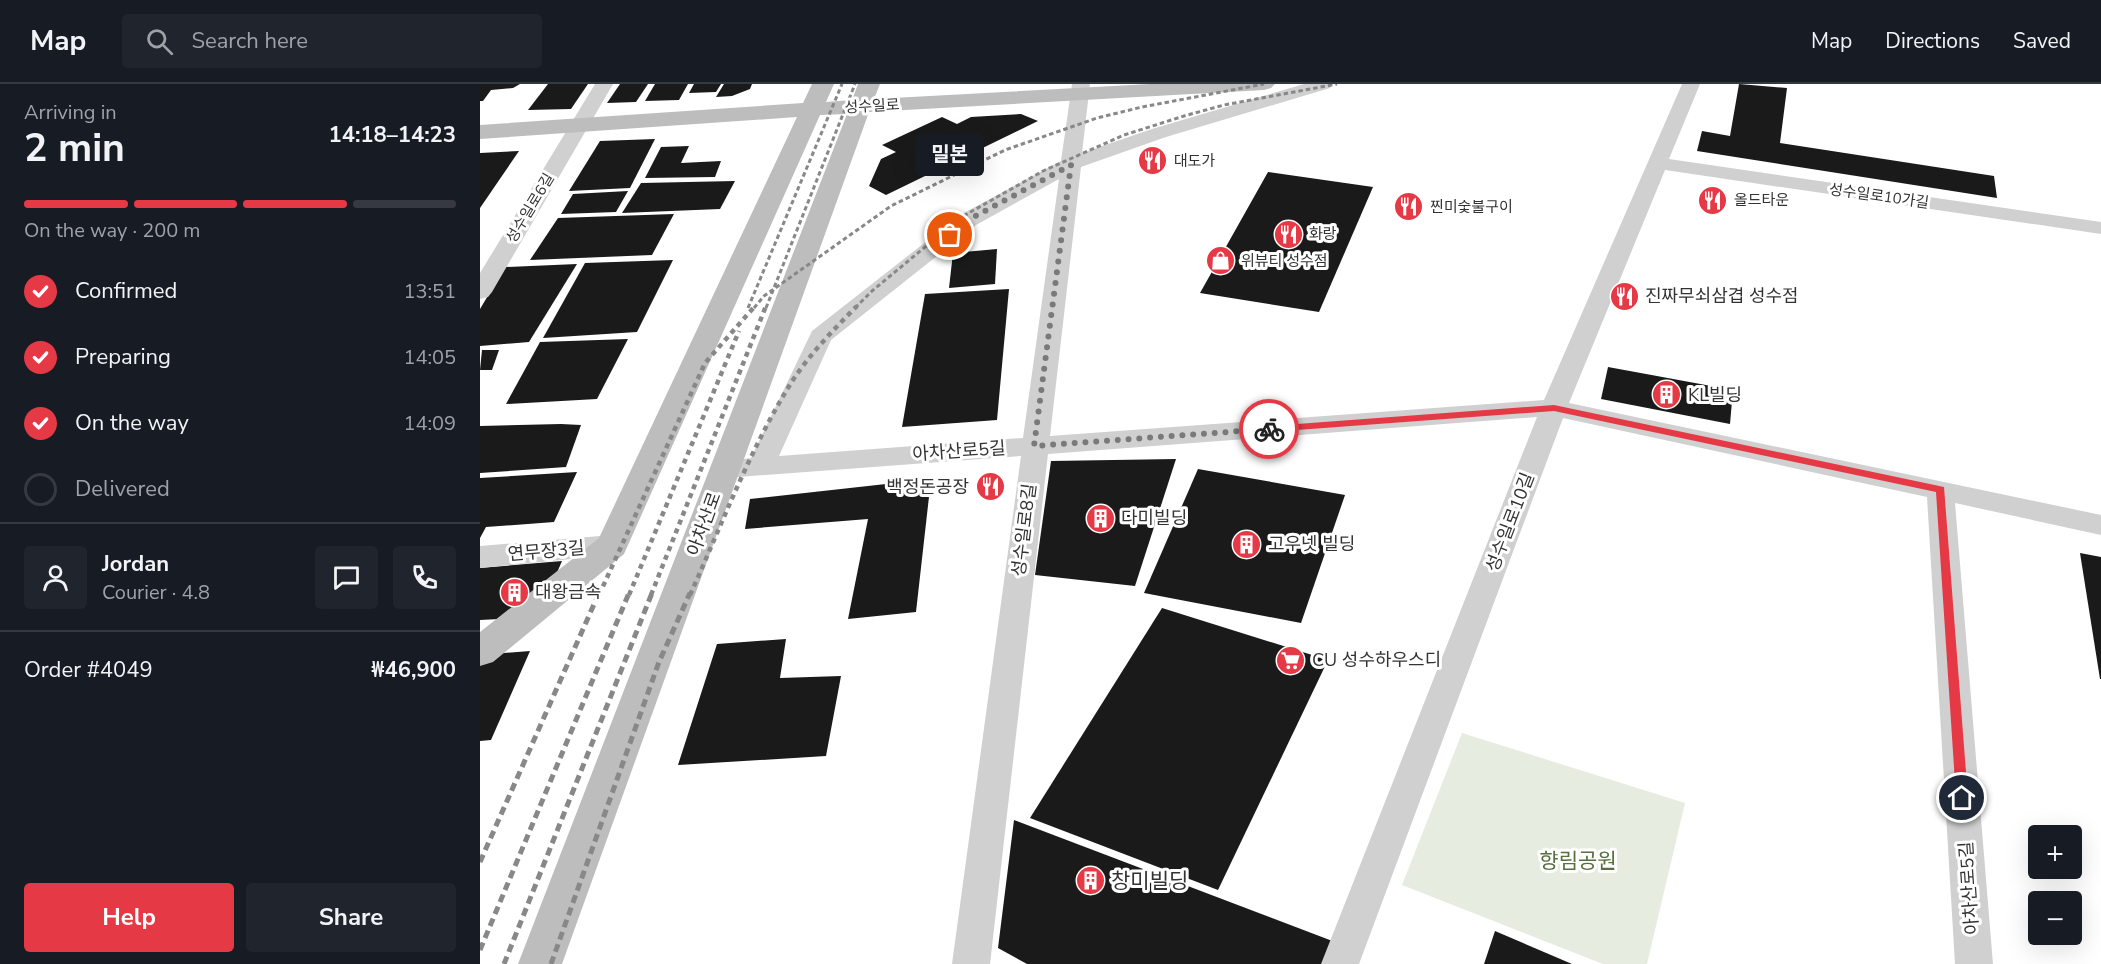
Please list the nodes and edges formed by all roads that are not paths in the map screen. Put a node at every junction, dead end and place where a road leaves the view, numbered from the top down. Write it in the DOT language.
graph roads {
  1 [pos="604,84"];
  2 [pos="1264,84"];
  3 [pos="1324,84"];
  4 [pos="1691,84"];
  5 [pos="1080,90"];
  6 [pos="865,95"];
  7 [pos="818,97"];
  8 [pos="579,125"];
  9 [pos="480,132"];
  10 [pos="1656,163"];
  11 [pos="1071,165"];
  12 [pos="2101,228"];
  13 [pos="480,292"];
  14 [pos="1554,408"];
  15 [pos="1034,446"];
  16 [pos="761,466"];
  17 [pos="725,469"];
  18 [pos="1940,490"];
  19 [pos="2101,525"];
  20 [pos="612,545"];
  21 [pos="480,557"];
  22 [pos="480,652"];
  23 [pos="540,964"];
  24 [pos="971,964"];
  25 [pos="1340,964"];
  26 [pos="1974,964"];
  1 -- 8 [label="street, 성수일로6길"];
  2 -- 5 [label="main road, 성수일로"];
  3 -- 11 [label="street"];
  4 -- 10 [label="street, 성수일로10길"];
  5 -- 6 [label="main road, 성수일로"];
  5 -- 11 [label="street, 성수일로8길"];
  6 -- 7 [label="main road, 성수일로"];
  6 -- 17 [label="main road, 아차산로"];
  7 -- 8 [label="main road, 성수일로"];
  7 -- 20 [label="main road"];
  8 -- 9 [label="main road, 성수일로"];
  8 -- 13 [label="street, 성수일로6길"];
  10 -- 12 [label="street, 성수일로10가길"];
  10 -- 14 [label="street, 성수일로10길"];
  11 -- 15 [label="street, 성수일로8길"];
  11 -- 16 [label="street"];
  14 -- 15 [label="street, 아차산로5길"];
  14 -- 18 [label="street, 아차산로5길"];
  14 -- 25 [label="street, 성수일로10길"];
  15 -- 16 [label="street, 아차산로5길"];
  15 -- 24 [label="street, 성수일로8길"];
  16 -- 17 [label="street, 아차산로5길"];
  17 -- 23 [label="main road, 아차산로"];
  18 -- 19 [label="street, 아차산로5길"];
  18 -- 26 [label="street, 아차산로5길"];
  20 -- 21 [label="street, 연무장3길"];
  20 -- 22 [label="main road"];
}
